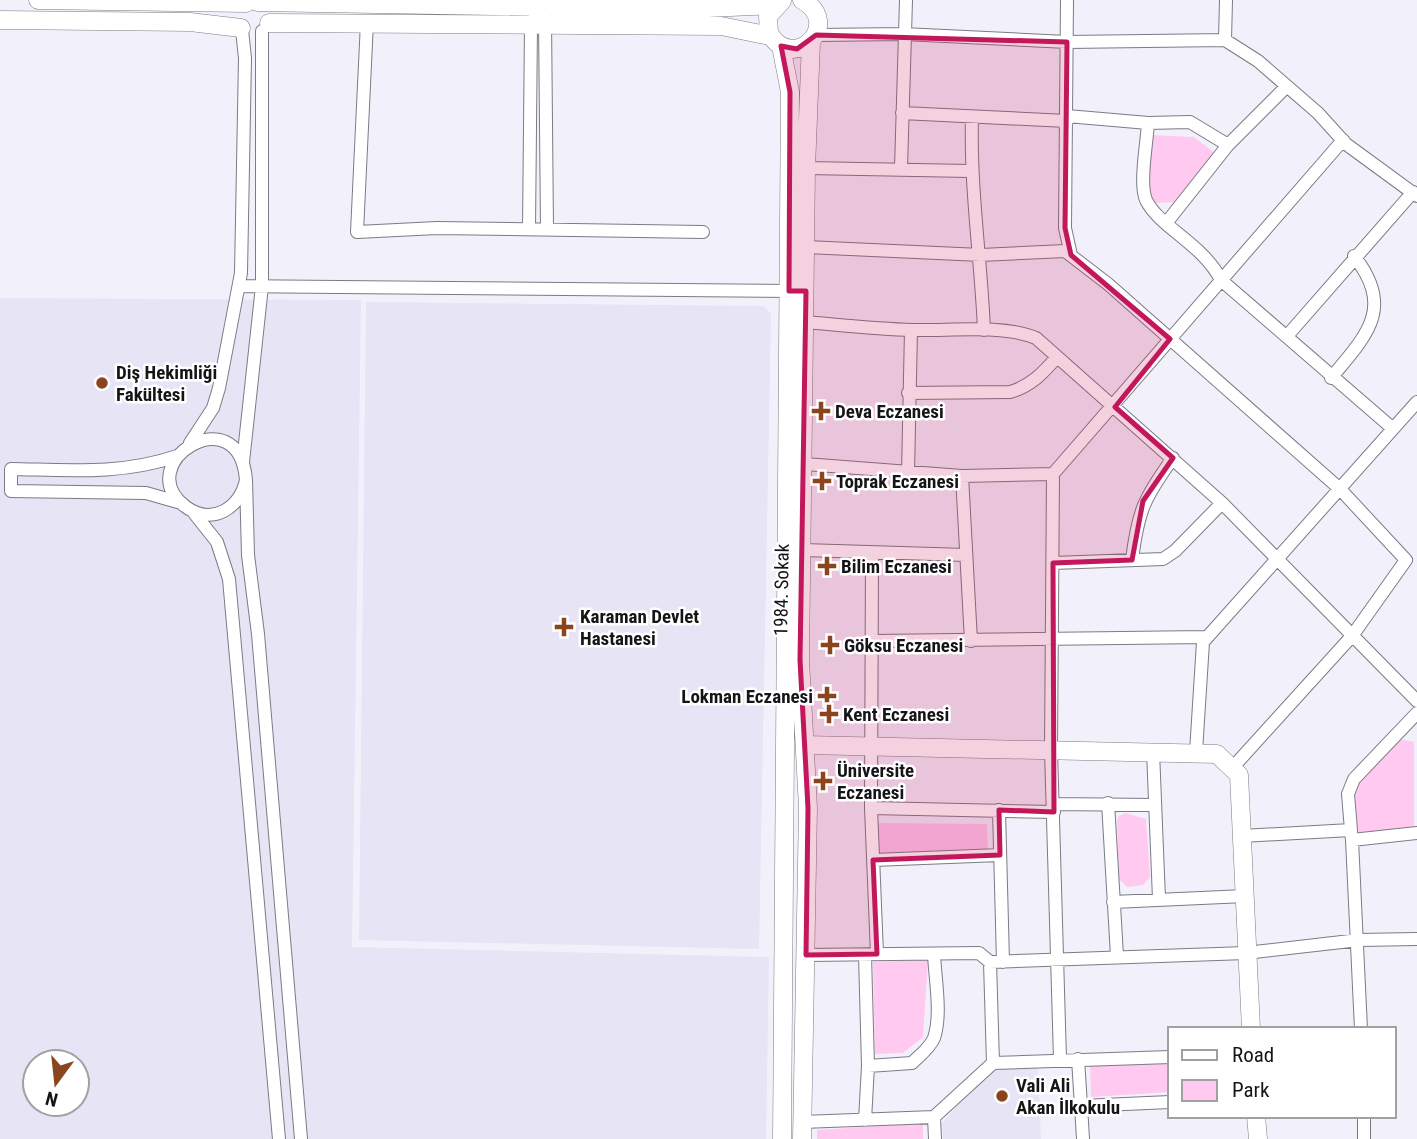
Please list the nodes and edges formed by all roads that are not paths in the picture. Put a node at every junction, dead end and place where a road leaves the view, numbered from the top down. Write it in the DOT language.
graph roads {
  1 [pos="38,0"];
  2 [pos="906,0"];
  3 [pos="1067,0"];
  4 [pos="1226,0"];
  5 [pos="279,1"];
  6 [pos="779,2"];
  7 [pos="251,3"];
  8 [pos="533,4"];
  9 [pos="685,4"];
  10 [pos="811,4"];
  11 [pos="0,20"];
  12 [pos="368,22"];
  13 [pos="539,25"];
  14 [pos="265,27"];
  15 [pos="242,29"];
  16 [pos="903,34"];
  17 [pos="814,38"];
  18 [pos="1225,40"];
  19 [pos="776,41"];
  20 [pos="1066,42"];
  21 [pos="1286,87"];
  22 [pos="902,113"];
  23 [pos="972,118"];
  24 [pos="1067,119"];
  25 [pos="1148,123"];
  26 [pos="1343,141"];
  27 [pos="1228,145"];
  28 [pos="806,168"];
  29 [pos="901,168"];
  30 [pos="970,170"];
  31 [pos="1415,194"];
  32 [pos="1167,222"];
  33 [pos="529,229"];
  34 [pos="547,229"];
  35 [pos="703,232"];
  36 [pos="806,247"];
  37 [pos="981,255"];
  38 [pos="1071,255"];
  39 [pos="1354,256"];
  40 [pos="1221,280"];
  41 [pos="239,286"];
  42 [pos="261,286"];
  43 [pos="798,291"];
  44 [pos="806,322"];
  45 [pos="911,330"];
  46 [pos="984,330"];
  47 [pos="1287,336"];
  48 [pos="1170,339"];
  49 [pos="1057,357"];
  50 [pos="1331,378"];
  51 [pos="908,393"];
  52 [pos="1417,402"];
  53 [pos="1115,407"];
  54 [pos="1391,427"];
  55 [pos="189,445"];
  56 [pos="177,456"];
  57 [pos="1173,458"];
  58 [pos="243,462"];
  59 [pos="805,464"];
  60 [pos="908,473"];
  61 [pos="1053,474"];
  62 [pos="962,476"];
  63 [pos="246,480"];
  64 [pos="1340,489"];
  65 [pos="1222,503"];
  66 [pos="186,507"];
  67 [pos="803,550"];
  68 [pos="872,554"];
  69 [pos="966,555"];
  70 [pos="1278,556"];
  71 [pos="1132,560"];
  72 [pos="1053,563"];
  73 [pos="1411,566"];
  74 [pos="1352,636"];
  75 [pos="1206,637"];
  76 [pos="873,641"];
  77 [pos="971,641"];
  78 [pos="1052,641"];
  79 [pos="1417,701"];
  80 [pos="1417,713"];
  81 [pos="805,745"];
  82 [pos="871,747"];
  83 [pos="1051,751"];
  84 [pos="1153,751"];
  85 [pos="1196,752"];
  86 [pos="1234,766"];
  87 [pos="1108,803"];
  88 [pos="1154,805"];
  89 [pos="871,808"];
  90 [pos="1054,808"];
  91 [pos="999,810"];
  92 [pos="1417,833"];
  93 [pos="1242,835"];
  94 [pos="1351,835"];
  95 [pos="1000,855"];
  96 [pos="873,860"];
  97 [pos="1245,896"];
  98 [pos="1159,899"];
  99 [pos="1114,902"];
  100 [pos="1417,939"];
  101 [pos="1359,940"];
  102 [pos="1247,953"];
  103 [pos="871,954"];
  104 [pos="934,954"];
  105 [pos="806,955"];
  106 [pos="1116,956"];
  107 [pos="1057,959"];
  108 [pos="990,962"];
  109 [pos="1003,962"];
  110 [pos="1251,1027"];
  111 [pos="1362,1027"];
  112 [pos="1168,1057"];
  113 [pos="1060,1059"];
  114 [pos="1078,1059"];
  115 [pos="993,1063"];
  116 [pos="868,1066"];
  117 [pos="1168,1102"];
  118 [pos="1081,1106"];
  119 [pos="934,1117"];
  120 [pos="1256,1118"];
  121 [pos="1364,1118"];
  122 [pos="865,1119"];
  123 [pos="802,1130"];
  124 [pos="279,1139"];
  125 [pos="301,1139"];
  126 [pos="782,1139"];
  127 [pos="935,1139"];
  128 [pos="1083,1139"];
  129 [pos="1258,1139"];
  130 [pos="1364,1139"];
  1 -- 7 [label="main road"];
  2 -- 16 [label="street"];
  3 -- 20 [label="street"];
  4 -- 18 [label="street"];
  5 -- 7 [label="main road"];
  5 -- 8 [label="main road"];
  6 -- 9 [label="main road"];
  6 -- 19 [label="main road"];
  7 -- 14 [label="main road"];
  7 -- 15 [label="main road"];
  8 -- 9 [label="main road"];
  8 -- 13 [label="street"];
  10 -- 17 [label="main road, 1984. Sokak"];
  11 -- 15 [label="main road"];
  12 -- 13 [label="main road"];
  12 -- 14 [label="main road"];
  12 -- 33 [label="street"];
  13 -- 19 [label="main road"];
  13 -- 33 [label="street"];
  13 -- 34 [label="street"];
  14 -- 15 [label="main road"];
  14 -- 42 [label="street"];
  15 -- 41 [label="street"];
  16 -- 17 [label="street"];
  16 -- 20 [label="street"];
  16 -- 22 [label="street"];
  17 -- 19 [label="main road"];
  17 -- 28 [label="main road, 1984. Sokak"];
  18 -- 20 [label="street"];
  18 -- 21 [label="street"];
  19 -- 43 [label="main road"];
  20 -- 24 [label="street"];
  21 -- 26 [label="street"];
  21 -- 27 [label="street"];
  22 -- 23 [label="street"];
  22 -- 29 [label="street"];
  23 -- 24 [label="street"];
  23 -- 30 [label="street"];
  24 -- 25 [label="street"];
  24 -- 38 [label="street"];
  25 -- 27 [label="street"];
  25 -- 32 [label="street"];
  26 -- 31 [label="street"];
  26 -- 40 [label="street"];
  27 -- 32 [label="street"];
  28 -- 29 [label="street"];
  28 -- 36 [label="main road, 1984. Sokak"];
  29 -- 30 [label="street"];
  30 -- 37 [label="street"];
  31 -- 39 [label="street"];
  32 -- 40 [label="street"];
  33 -- 34 [label="street"];
  34 -- 35 [label="street"];
  36 -- 37 [label="street"];
  36 -- 43 [label="main road, 1984. Sokak"];
  37 -- 38 [label="street"];
  37 -- 46 [label="street"];
  38 -- 48 [label="street"];
  39 -- 47 [label="street"];
  39 -- 50 [label="street"];
  40 -- 47 [label="street"];
  40 -- 48 [label="street"];
  41 -- 42 [label="street"];
  41 -- 55 [label="street"];
  42 -- 43 [label="street"];
  42 -- 58 [label="street"];
  43 -- 44 [label="main road, 1984. Sokak"];
  43 -- 126 [label="main road"];
  44 -- 45 [label="street"];
  44 -- 59 [label="main road, 1984. Sokak"];
  45 -- 46 [label="street"];
  45 -- 51 [label="street"];
  46 -- 49 [label="street"];
  47 -- 50 [label="street"];
  48 -- 53 [label="street"];
  48 -- 64 [label="street"];
  49 -- 51 [label="street"];
  49 -- 53 [label="street"];
  50 -- 54 [label="street"];
  51 -- 60 [label="street"];
  52 -- 54 [label="street"];
  53 -- 57 [label="street"];
  53 -- 61 [label="street"];
  54 -- 64 [label="street"];
  55 -- 56 [label="street"];
  55 -- 58 [label="street"];
  56 -- 66 [label="street"];
  56 -- 66 [label="street"];
  57 -- 65 [label="street"];
  57 -- 71 [label="street"];
  58 -- 63 [label="street"];
  59 -- 60 [label="street"];
  59 -- 67 [label="main road, 1984. Sokak"];
  60 -- 62 [label="street"];
  61 -- 62 [label="street"];
  61 -- 72 [label="street"];
  62 -- 69 [label="street"];
  63 -- 66 [label="street"];
  63 -- 125 [label="street"];
  64 -- 70 [label="street"];
  64 -- 73 [label="street"];
  65 -- 70 [label="street"];
  65 -- 71 [label="street"];
  66 -- 124 [label="street"];
  67 -- 68 [label="street"];
  67 -- 81 [label="main road, 1984. Sokak"];
  68 -- 69 [label="street"];
  68 -- 76 [label="street"];
  69 -- 77 [label="street"];
  70 -- 74 [label="street"];
  70 -- 75 [label="street"];
  71 -- 72 [label="street"];
  72 -- 78 [label="street"];
  73 -- 74 [label="street"];
  74 -- 79 [label="street"];
  74 -- 86 [label="street"];
  75 -- 78 [label="street"];
  75 -- 85 [label="street"];
  76 -- 77 [label="street"];
  76 -- 82 [label="street"];
  77 -- 78 [label="street"];
  78 -- 83 [label="street"];
  80 -- 94 [label="street"];
  81 -- 82 [label="main road"];
  81 -- 105 [label="main road, 1984. Sokak"];
  82 -- 83 [label="main road"];
  82 -- 89 [label="street"];
  83 -- 84 [label="main road"];
  83 -- 90 [label="street"];
  84 -- 85 [label="main road"];
  84 -- 88 [label="street"];
  85 -- 86 [label="main road"];
  86 -- 93 [label="main road"];
  87 -- 88 [label="street"];
  87 -- 90 [label="street"];
  87 -- 99 [label="street"];
  88 -- 98 [label="street"];
  89 -- 91 [label="street"];
  89 -- 96 [label="street"];
  90 -- 91 [label="street"];
  90 -- 107 [label="street"];
  91 -- 95 [label="street"];
  92 -- 94 [label="street"];
  93 -- 94 [label="street"];
  93 -- 97 [label="main road"];
  94 -- 101 [label="street"];
  95 -- 96 [label="street"];
  95 -- 109 [label="street"];
  96 -- 103 [label="street"];
  97 -- 98 [label="street"];
  97 -- 102 [label="main road"];
  98 -- 99 [label="street"];
  99 -- 106 [label="street"];
  100 -- 101 [label="street"];
  101 -- 102 [label="street"];
  101 -- 111 [label="street"];
  102 -- 106 [label="street"];
  102 -- 110 [label="main road"];
  103 -- 104 [label="street"];
  103 -- 105 [label="street"];
  103 -- 116 [label="street"];
  104 -- 108 [label="street"];
  104 -- 116 [label="street"];
  105 -- 123 [label="main road, 1984. Sokak"];
  106 -- 107 [label="street"];
  107 -- 109 [label="street"];
  107 -- 113 [label="street"];
  108 -- 109 [label="street"];
  108 -- 115 [label="street"];
  112 -- 114 [label="street"];
  113 -- 114 [label="street"];
  113 -- 115 [label="street"];
  114 -- 118 [label="street"];
  115 -- 119 [label="street"];
  116 -- 122 [label="street"];
  117 -- 118 [label="street"];
  118 -- 128 [label="street"];
  119 -- 122 [label="street"];
  119 -- 127 [label="street"];
  120 -- 129 [label="main road"];
  121 -- 130 [label="street"];
  122 -- 123 [label="street"];
}
